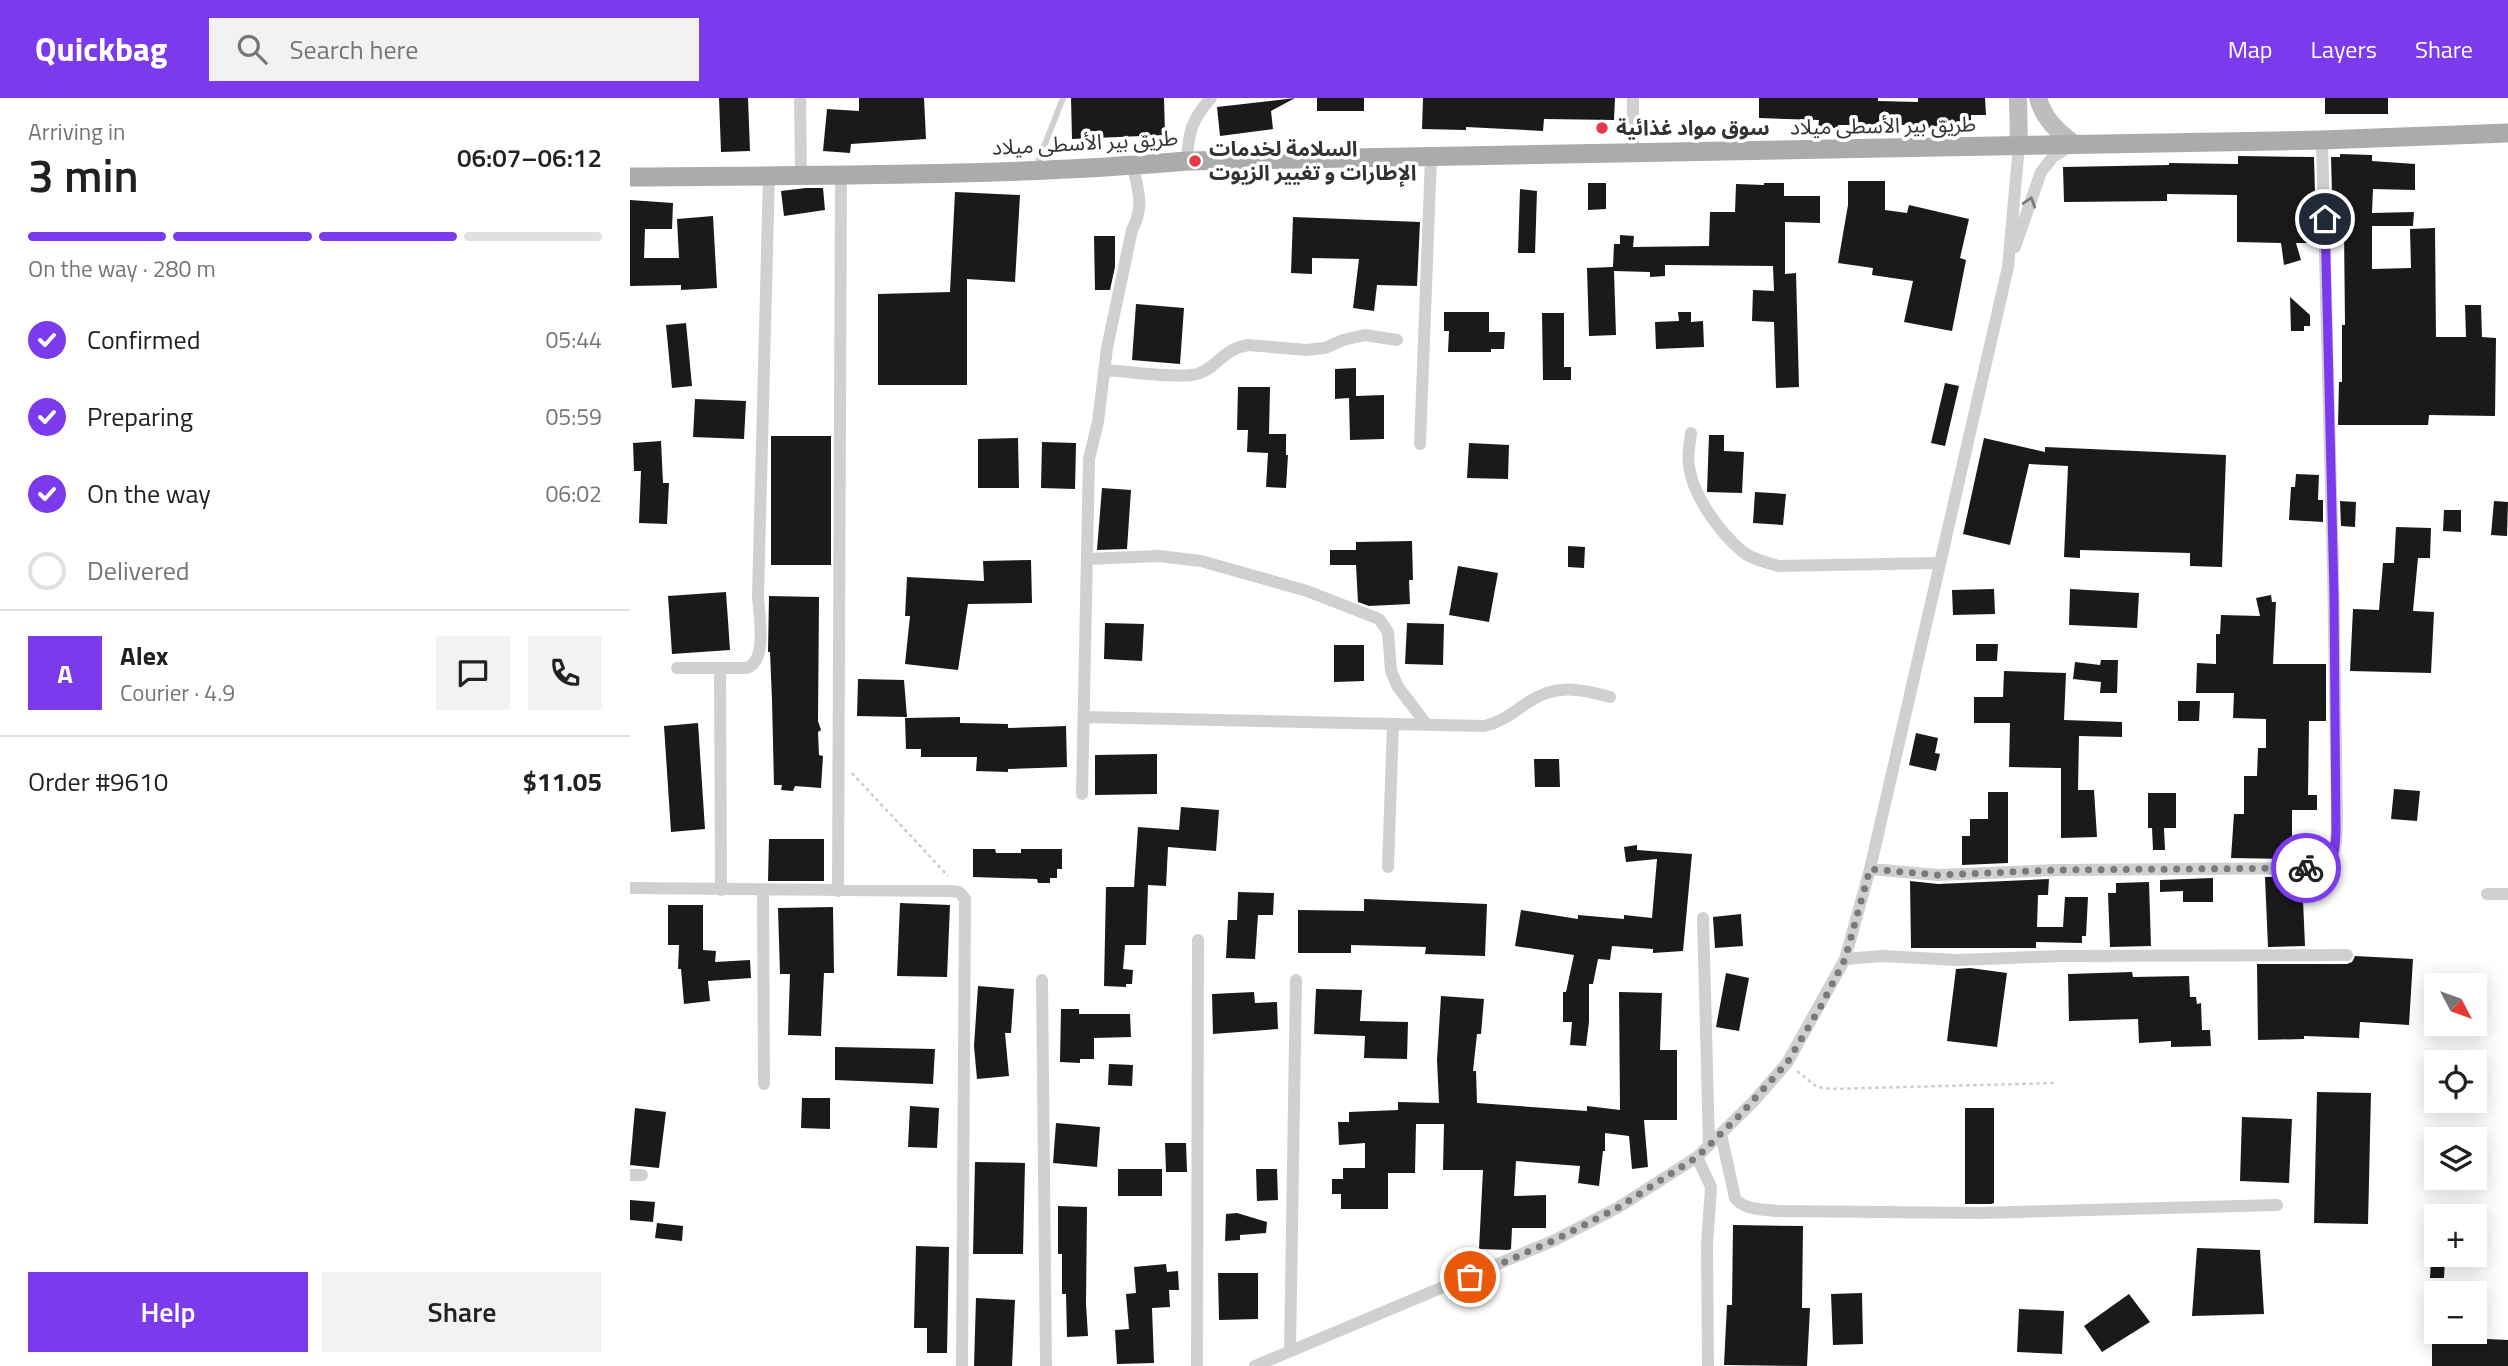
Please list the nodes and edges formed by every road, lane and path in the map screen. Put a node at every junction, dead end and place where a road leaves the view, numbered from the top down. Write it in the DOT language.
graph roads {
  1 [pos="800,98"];
  2 [pos="1063,98"];
  3 [pos="1211,98"];
  4 [pos="1633,98"];
  5 [pos="2018,98"];
  6 [pos="2038,98"];
  7 [pos="2508,133"];
  8 [pos="2322,140"];
  9 [pos="2073,143"];
  10 [pos="2019,145"];
  11 [pos="1633,154"];
  12 [pos="1431,157"];
  13 [pos="1187,161"];
  14 [pos="1133,166"];
  15 [pos="1035,169"];
  16 [pos="801,175"];
  17 [pos="769,176"];
  18 [pos="841,176"];
  19 [pos="630,177"];
  20 [pos="2008,267"];
  21 [pos="1397,340"];
  22 [pos="1104,369"];
  23 [pos="1691,433"];
  24 [pos="1420,444"];
  25 [pos="1087,559"];
  26 [pos="1939,563"];
  27 [pos="677,668"];
  28 [pos="720,668"];
  29 [pos="1609,697"];
  30 [pos="1084,717"];
  31 [pos="1393,724"];
  32 [pos="1427,725"];
  33 [pos="838,758"];
  34 [pos="1082,794"];
  35 [pos="1388,867"];
  36 [pos="1870,869"];
  37 [pos="630,888"];
  38 [pos="721,890"];
  39 [pos="763,891"];
  40 [pos="838,891"];
  41 [pos="959,892"];
  42 [pos="2487,894"];
  43 [pos="2508,894"];
  44 [pos="1703,918"];
  45 [pos="1198,940"];
  46 [pos="2347,955"];
  47 [pos="1845,959"];
  48 [pos="1042,980"];
  49 [pos="1296,980"];
  50 [pos="1787,1063"];
  51 [pos="2054,1083"];
  52 [pos="764,1084"];
  53 [pos="1721,1133"];
  54 [pos="1709,1145"];
  55 [pos="1697,1157"];
  56 [pos="2277,1205"];
  57 [pos="1290,1350"];
  58 [pos="962,1366"];
  59 [pos="1046,1366"];
  60 [pos="1197,1366"];
  61 [pos="1255,1366"];
  62 [pos="1707,1366"];
  1 -- 16 [label="street"];
  2 -- 15 [label="lane"];
  3 -- 13 [label="street"];
  4 -- 11 [label="street"];
  5 -- 10 [label="main road"];
  6 -- 9 [label="main road"];
  7 -- 8 [label="main road, طريق بير الأسطى ميلاد"];
  8 -- 9 [label="main road, طريق بير الأسطى ميلاد"];
  8 -- 36 [label="street"];
  9 -- 10 [label="main road, طريق بير الأسطى ميلاد"];
  20 -- 9 [label="street, one-way"];
  10 -- 11 [label="main road, طريق بير الأسطى ميلاد"];
  10 -- 20 [label="street"];
  11 -- 12 [label="main road, طريق بير الأسطى ميلاد"];
  12 -- 13 [label="main road, طريق بير الأسطى ميلاد"];
  12 -- 24 [label="street"];
  13 -- 14 [label="main road, طريق بير الأسطى ميلاد"];
  14 -- 15 [label="main road, طريق بير الأسطى ميلاد"];
  14 -- 22 [label="street"];
  15 -- 18 [label="main road, طريق بير الأسطى ميلاد"];
  16 -- 17 [label="main road, طريق بير الأسطى ميلاد"];
  16 -- 18 [label="main road, طريق بير الأسطى ميلاد"];
  17 -- 19 [label="main road, طريق بير الأسطى ميلاد"];
  17 -- 28 [label="street"];
  18 -- 33 [label="street"];
  20 -- 26 [label="street"];
  21 -- 22 [label="street"];
  22 -- 25 [label="street"];
  23 -- 26 [label="street"];
  25 -- 30 [label="street"];
  25 -- 32 [label="street"];
  26 -- 36 [label="street"];
  27 -- 28 [label="street"];
  28 -- 38 [label="street"];
  29 -- 32 [label="street"];
  30 -- 31 [label="street"];
  30 -- 34 [label="street"];
  31 -- 32 [label="street"];
  31 -- 35 [label="street"];
  33 -- 40 [label="street"];
  33 -- 41 [label="path"];
  36 -- 47 [label="street"];
  37 -- 38 [label="street"];
  38 -- 39 [label="street"];
  39 -- 40 [label="street"];
  39 -- 52 [label="street"];
  40 -- 41 [label="street"];
  41 -- 58 [label="street"];
  42 -- 43 [label="street"];
  44 -- 54 [label="street"];
  45 -- 60 [label="street"];
  46 -- 47 [label="street"];
  47 -- 50 [label="street"];
  48 -- 59 [label="street"];
  49 -- 57 [label="street"];
  50 -- 51 [label="path"];
  50 -- 53 [label="street"];
  53 -- 54 [label="street"];
  53 -- 56 [label="street"];
  54 -- 55 [label="street"];
  55 -- 57 [label="street"];
  55 -- 62 [label="street"];
  57 -- 61 [label="street"];
}
